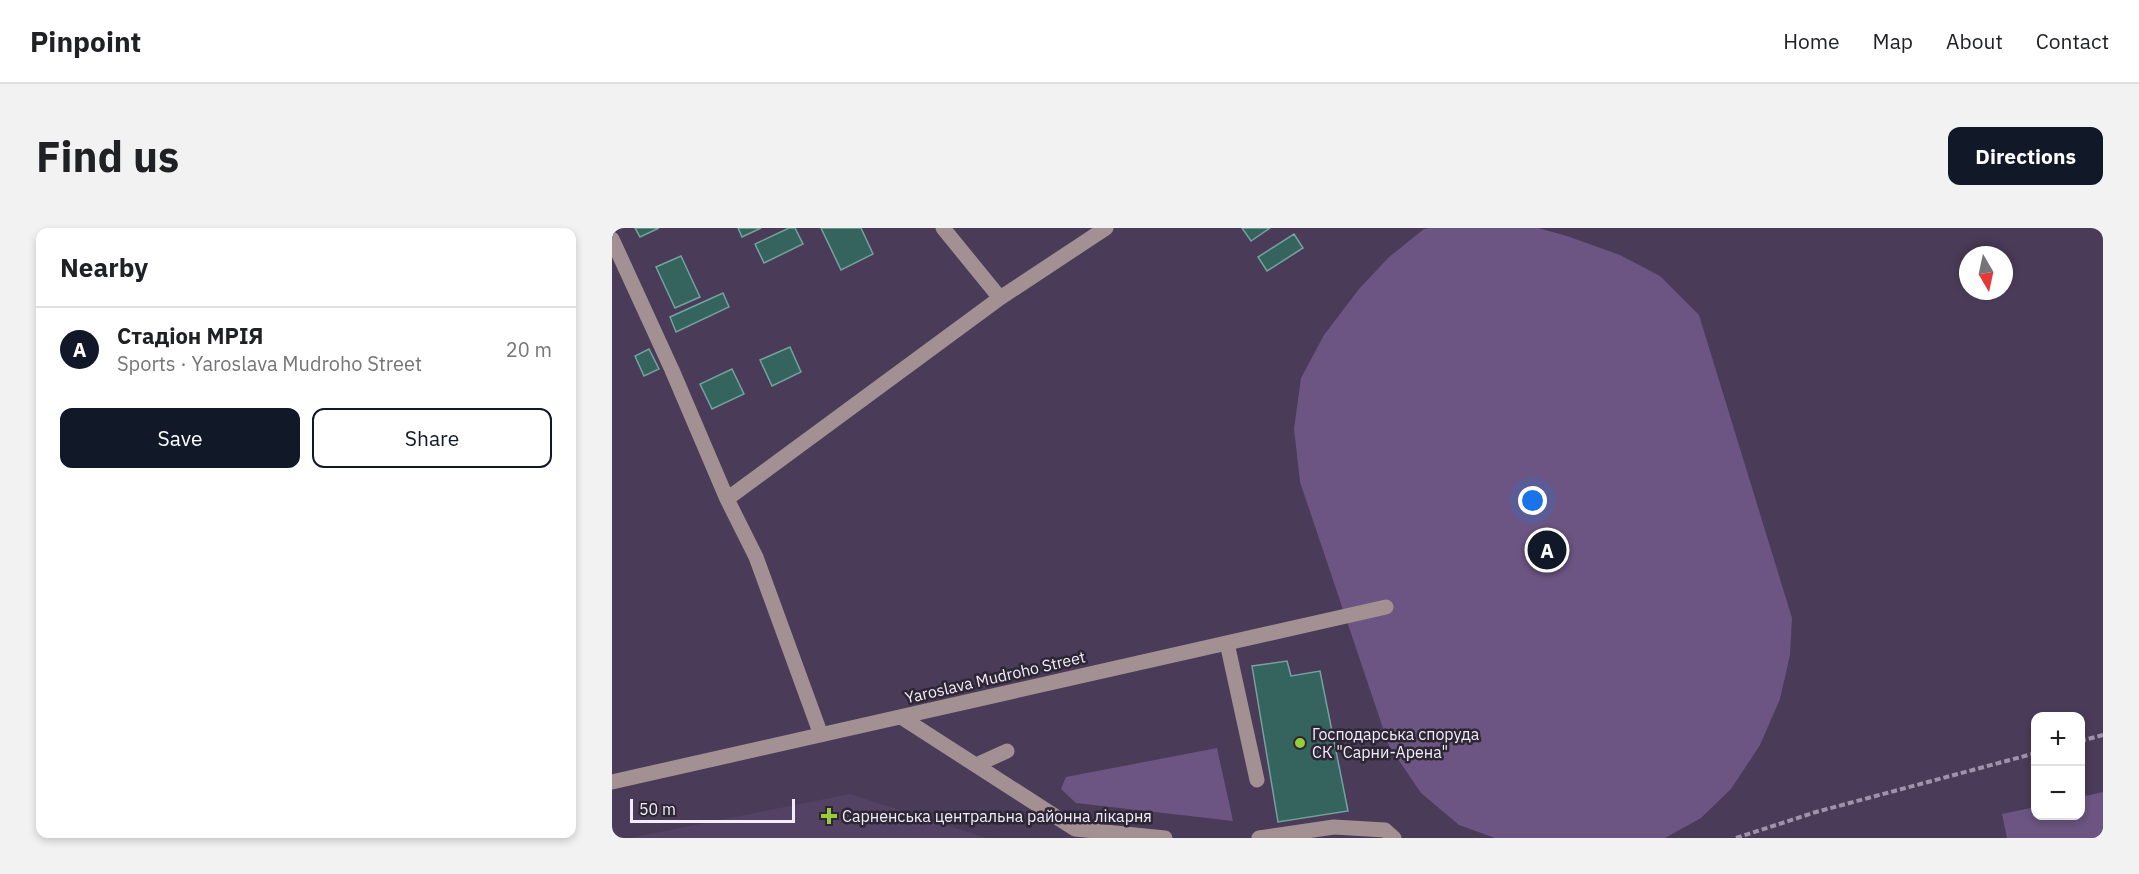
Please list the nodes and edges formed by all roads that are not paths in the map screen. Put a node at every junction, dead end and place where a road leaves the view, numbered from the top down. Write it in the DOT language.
graph roads {
  1 [pos="943,228"];
  2 [pos="1106,228"];
  3 [pos="612,238"];
  4 [pos="1000,298"];
  5 [pos="727,500"];
  6 [pos="1386,607"];
  7 [pos="1227,643"];
  8 [pos="901,717"];
  9 [pos="821,735"];
  10 [pos="1007,751"];
  11 [pos="976,765"];
  12 [pos="1257,780"];
  13 [pos="612,782"];
  14 [pos="1165,838"];
  15 [pos="1259,838"];
  16 [pos="1394,838"];
  1 -- 4 [label="street"];
  2 -- 4 [label="street"];
  3 -- 5 [label="street"];
  4 -- 5 [label="street"];
  5 -- 9 [label="street"];
  6 -- 7 [label="street, Yaroslava Mudroho Street"];
  7 -- 8 [label="street, Yaroslava Mudroho Street"];
  7 -- 12 [label="street"];
  8 -- 9 [label="street, Yaroslava Mudroho Street"];
  8 -- 11 [label="street"];
  9 -- 13 [label="street, Yaroslava Mudroho Street"];
  10 -- 11 [label="street"];
  11 -- 14 [label="street"];
  15 -- 16 [label="street"];
}
